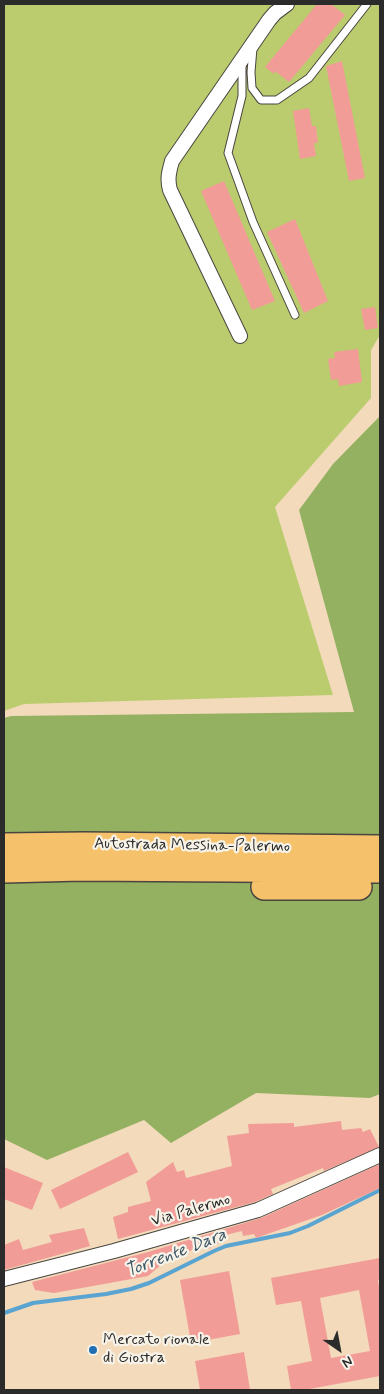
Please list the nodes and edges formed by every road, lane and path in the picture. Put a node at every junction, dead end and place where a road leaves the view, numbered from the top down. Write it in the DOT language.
graph roads {
  1 [pos="287,4"];
  2 [pos="367,4"];
  3 [pos="253,45"];
  4 [pos="242,62"];
  5 [pos="295,315"];
  6 [pos="240,336"];
  7 [pos="380,834"];
  8 [pos="138,845"];
  9 [pos="4,846"];
  10 [pos="380,848"];
  11 [pos="83,856"];
  12 [pos="138,869"];
  13 [pos="4,870"];
  14 [pos="380,870"];
  15 [pos="380,887"];
  16 [pos="380,1156"];
  17 [pos="4,1279"];
  1 -- 3 [label="street"];
  2 -- 3 [label="lane"];
  3 -- 4 [label="street"];
  4 -- 5 [label="lane"];
  4 -- 6 [label="street"];
  7 -- 8 [label="highway"];
  8 -- 10 [label="highway, Autostrada Messina-Palermo"];
  8 -- 11 [label="highway, Autostrada Messina-Palermo"];
  9 -- 11 [label="highway, Autostrada Messina-Palermo"];
  11 -- 12 [label="highway, Autostrada Messina-Palermo"];
  11 -- 13 [label="highway, Autostrada Messina-Palermo"];
  12 -- 14 [label="highway, Autostrada Messina-Palermo"];
  12 -- 15 [label="highway"];
  16 -- 17 [label="street, Via Palermo"];
}
